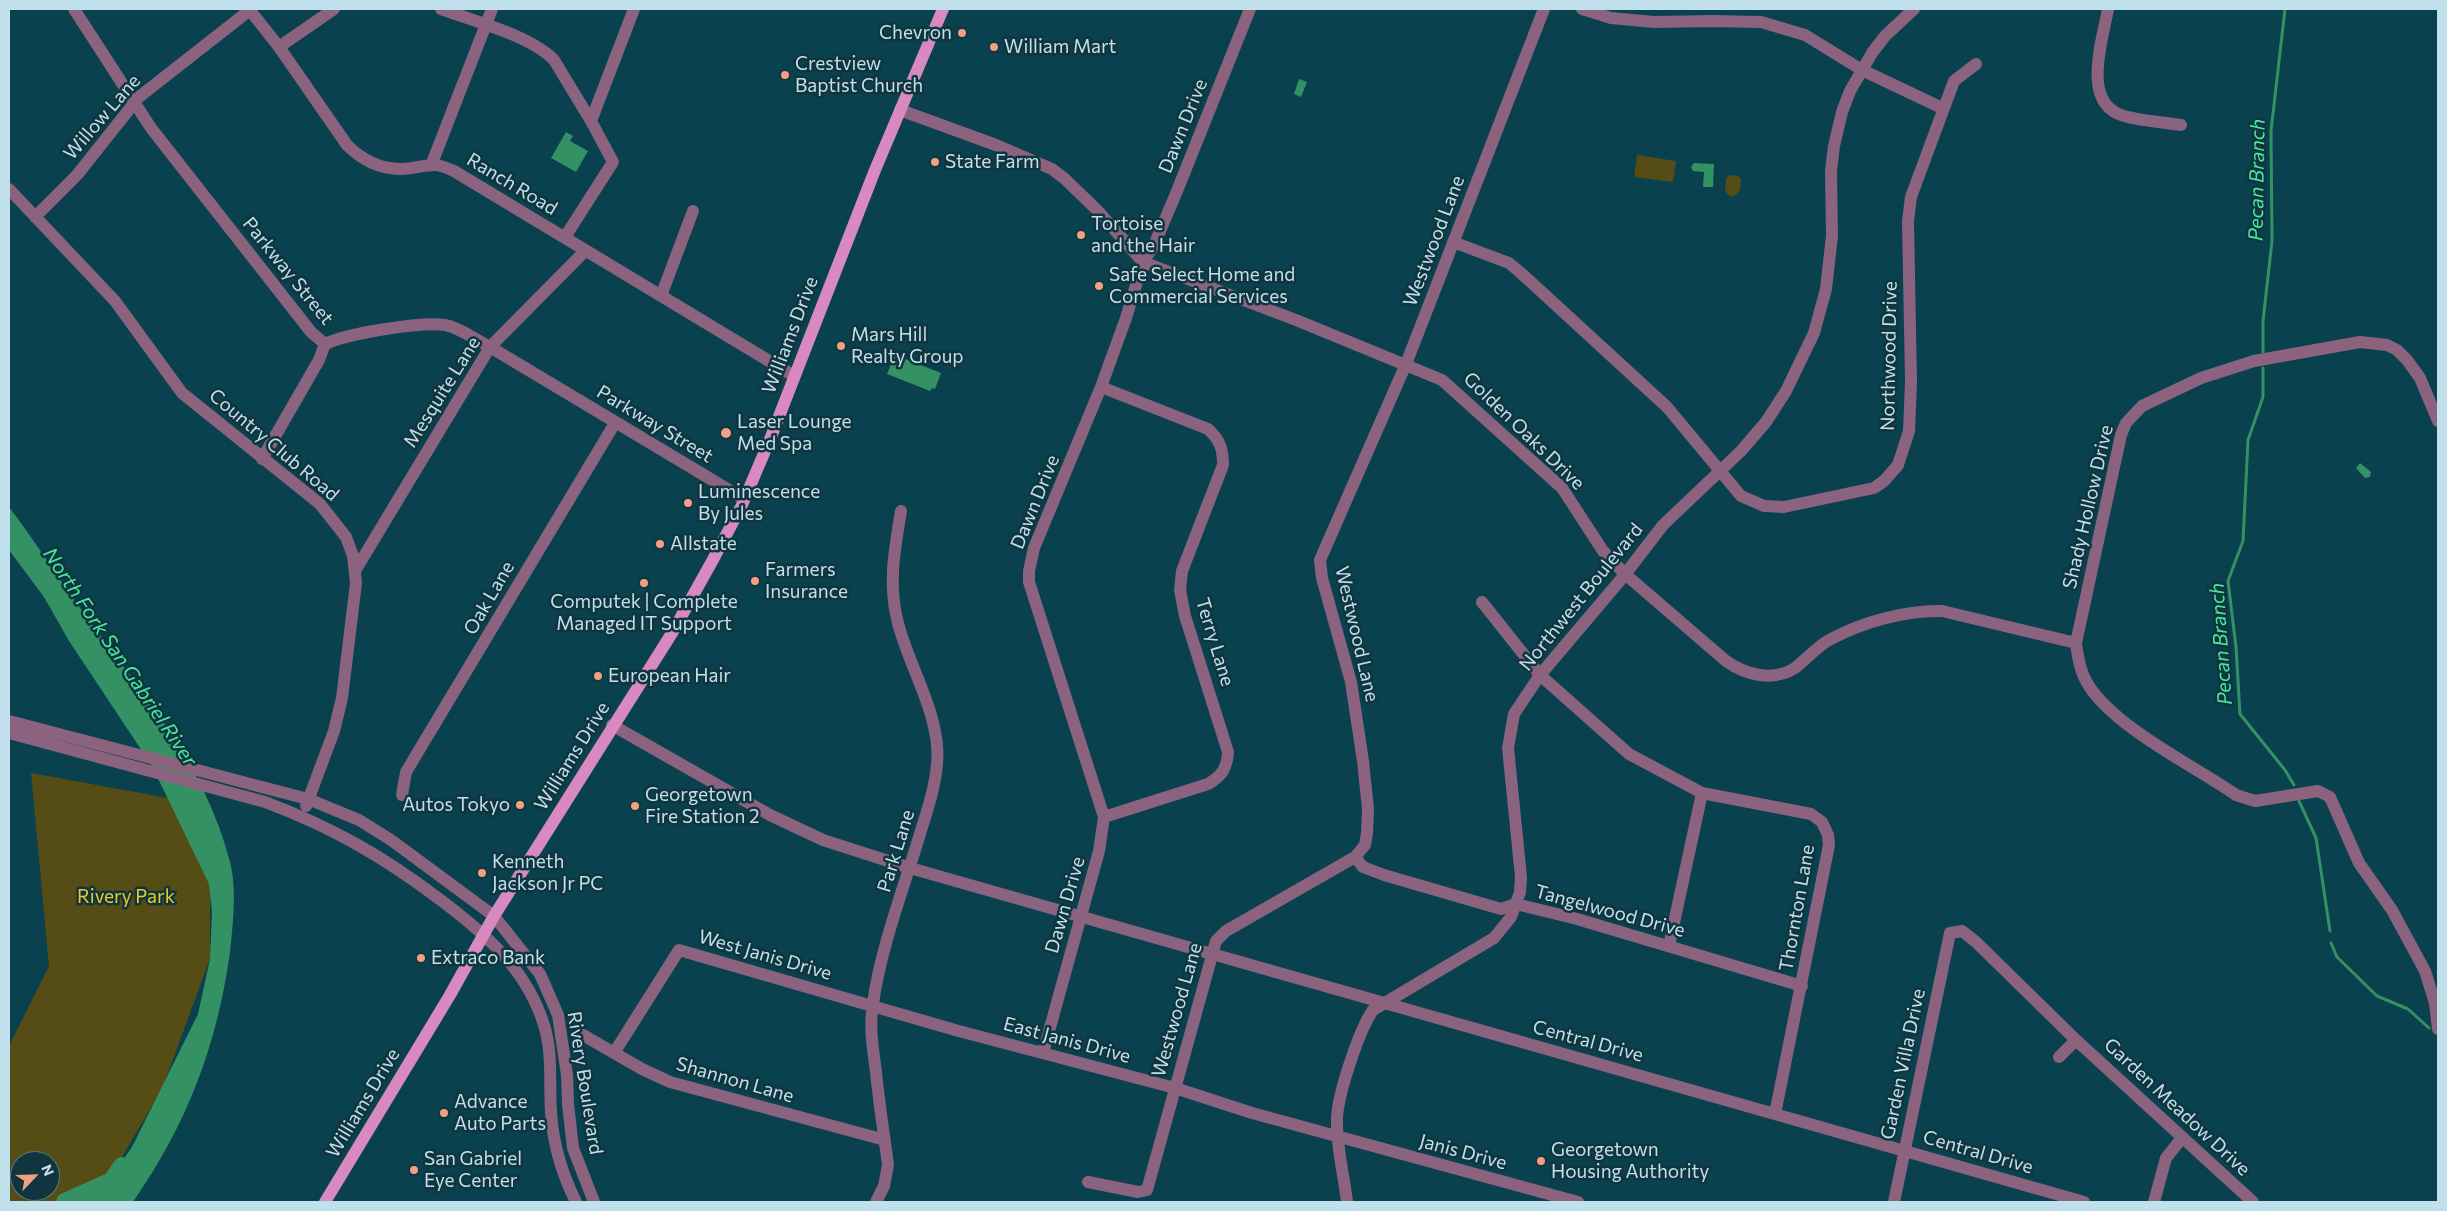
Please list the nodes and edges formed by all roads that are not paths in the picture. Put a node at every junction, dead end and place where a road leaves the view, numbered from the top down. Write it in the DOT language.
graph roads {
  1 [pos="74,9"];
  2 [pos="249,9"];
  3 [pos="334,9"];
  4 [pos="441,9"];
  5 [pos="492,9"];
  6 [pos="634,9"];
  7 [pos="943,9"];
  8 [pos="1250,9"];
  9 [pos="1544,9"];
  10 [pos="1582,9"];
  11 [pos="1914,9"];
  12 [pos="2108,9"];
  13 [pos="485,25"];
  14 [pos="279,47"];
  15 [pos="1976,64"];
  16 [pos="1862,70"];
  17 [pos="133,103"];
  18 [pos="1942,108"];
  19 [pos="900,110"];
  20 [pos="591,121"];
  21 [pos="2181,125"];
  22 [pos="432,163"];
  23 [pos="9,189"];
  24 [pos="693,210"];
  25 [pos="35,217"];
  26 [pos="566,237"];
  27 [pos="1453,242"];
  28 [pos="585,251"];
  29 [pos="1143,262"];
  30 [pos="661,296"];
  31 [pos="324,344"];
  32 [pos="490,347"];
  33 [pos="1406,364"];
  34 [pos="794,376"];
  35 [pos="1101,387"];
  36 [pos="2438,421"];
  37 [pos="615,423"];
  38 [pos="262,459"];
  39 [pos="1721,472"];
  40 [pos="744,498"];
  41 [pos="901,511"];
  42 [pos="355,572"];
  43 [pos="1625,574"];
  44 [pos="1482,602"];
  45 [pos="2076,643"];
  46 [pos="1540,675"];
  47 [pos="9,721"];
  48 [pos="612,725"];
  49 [pos="9,733"];
  50 [pos="1702,793"];
  51 [pos="402,795"];
  52 [pos="308,799"];
  53 [pos="303,816"];
  54 [pos="1104,817"];
  55 [pos="1355,856"];
  56 [pos="910,868"];
  57 [pos="1516,904"];
  58 [pos="494,916"];
  59 [pos="1081,917"];
  60 [pos="1950,933"];
  61 [pos="485,935"];
  62 [pos="1669,946"];
  63 [pos="1212,953"];
  64 [pos="1802,986"];
  65 [pos="1385,1002"];
  66 [pos="872,1005"];
  67 [pos="2438,1029"];
  68 [pos="583,1035"];
  69 [pos="2076,1040"];
  70 [pos="1043,1053"];
  71 [pos="614,1054"];
  72 [pos="2059,1057"];
  73 [pos="1175,1088"];
  74 [pos="1775,1114"];
  75 [pos="1338,1137"];
  76 [pos="2182,1138"];
  77 [pos="885,1140"];
  78 [pos="1904,1150"];
  79 [pos="1088,1182"];
  80 [pos="325,1202"];
  81 [pos="576,1202"];
  82 [pos="594,1202"];
  83 [pos="876,1202"];
  84 [pos="1347,1202"];
  85 [pos="1578,1202"];
  86 [pos="1894,1202"];
  87 [pos="2084,1202"];
  88 [pos="2154,1202"];
  89 [pos="2253,1202"];
  1 -- 17 [label="street, Parkway Street"];
  2 -- 14 [label="street"];
  2 -- 17 [label="street, Willow Lane"];
  3 -- 14 [label="street"];
  4 -- 13 [label="street"];
  5 -- 13 [label="street"];
  6 -- 20 [label="street"];
  7 -- 19 [label="main road, Williams Drive"];
  8 -- 29 [label="street, Dawn Drive"];
  9 -- 27 [label="street, Westwood Lane"];
  10 -- 16 [label="street"];
  11 -- 16 [label="street, Northwest Boulevard"];
  12 -- 21 [label="street"];
  13 -- 20 [label="street"];
  13 -- 22 [label="street"];
  14 -- 22 [label="street"];
  15 -- 18 [label="street, Northwood Drive"];
  16 -- 18 [label="street"];
  16 -- 39 [label="street, Northwest Boulevard"];
  17 -- 25 [label="street, Willow Lane"];
  17 -- 31 [label="street, Parkway Street"];
  18 -- 39 [label="street, Northwood Drive"];
  19 -- 29 [label="street, Golden Oaks Drive"];
  19 -- 34 [label="main road, Williams Drive"];
  20 -- 26 [label="street"];
  22 -- 26 [label="street, Ranch Road"];
  23 -- 25 [label="street, Country Club Road"];
  24 -- 30 [label="street"];
  25 -- 38 [label="street, Country Club Road"];
  26 -- 28 [label="street, Ranch Road"];
  27 -- 33 [label="street, Westwood Lane"];
  27 -- 39 [label="street, Northwood Drive"];
  28 -- 30 [label="street, Ranch Road"];
  28 -- 32 [label="street, Mesquite Lane"];
  29 -- 33 [label="street, Golden Oaks Drive"];
  29 -- 35 [label="street, Dawn Drive"];
  30 -- 34 [label="street, Ranch Road"];
  31 -- 32 [label="street, Parkway Street"];
  31 -- 38 [label="street"];
  32 -- 37 [label="street, Parkway Street"];
  32 -- 42 [label="street, Mesquite Lane"];
  33 -- 43 [label="street, Golden Oaks Drive"];
  33 -- 55 [label="street, Westwood Lane"];
  34 -- 40 [label="main road, Williams Drive"];
  35 -- 54 [label="street, Dawn Drive"];
  35 -- 54 [label="street, Terry Lane"];
  36 -- 45 [label="street, Shady Hollow Drive"];
  37 -- 40 [label="street, Parkway Street"];
  37 -- 51 [label="street, Oak Lane"];
  38 -- 42 [label="street, Country Club Road"];
  39 -- 43 [label="street, Northwest Boulevard"];
  40 -- 48 [label="main road, Williams Drive"];
  41 -- 56 [label="street, Park Lane"];
  42 -- 52 [label="street, Country Club Road"];
  43 -- 45 [label="street, Golden Oaks Drive"];
  43 -- 46 [label="street, Northwest Boulevard"];
  44 -- 46 [label="street, Thornton Lane"];
  45 -- 67 [label="street"];
  46 -- 50 [label="street, Thornton Lane"];
  46 -- 57 [label="street, Northwest Boulevard"];
  47 -- 52 [label="street, Rivery Boulevard"];
  48 -- 56 [label="street, Central Drive"];
  48 -- 58 [label="main road, Williams Drive"];
  49 -- 53 [label="street, Rivery Boulevard"];
  50 -- 62 [label="street"];
  50 -- 64 [label="street, Thornton Lane"];
  52 -- 53 [label="street, Country Club Road"];
  52 -- 58 [label="street, Rivery Boulevard"];
  53 -- 61 [label="street, Rivery Boulevard"];
  54 -- 59 [label="street, Dawn Drive"];
  55 -- 57 [label="street, Tangelwood Drive"];
  55 -- 63 [label="street, Westwood Lane"];
  56 -- 59 [label="street, Central Drive"];
  56 -- 66 [label="street, Park Lane"];
  57 -- 62 [label="street, Tangelwood Drive"];
  57 -- 65 [label="street, Northwest Boulevard"];
  58 -- 61 [label="main road, Williams Drive"];
  58 -- 82 [label="street, Rivery Boulevard"];
  59 -- 63 [label="street, Central Drive"];
  59 -- 70 [label="street, Dawn Drive"];
  60 -- 69 [label="street, Garden Meadow Drive"];
  60 -- 78 [label="street, Garden Villa Drive"];
  61 -- 80 [label="main road, Williams Drive"];
  61 -- 81 [label="street, Rivery Boulevard"];
  62 -- 64 [label="street, Tangelwood Drive"];
  63 -- 65 [label="street, Central Drive"];
  63 -- 73 [label="street, Westwood Lane"];
  64 -- 74 [label="street, Thornton Lane"];
  65 -- 74 [label="street, Central Drive"];
  65 -- 75 [label="street, Northwest Boulevard"];
  66 -- 70 [label="street, East Janis Drive"];
  66 -- 71 [label="street, West Janis Drive"];
  66 -- 77 [label="street, Park Lane"];
  68 -- 71 [label="street, Shannon Lane"];
  69 -- 72 [label="street, Garden Meadow Drive"];
  69 -- 76 [label="street, Garden Meadow Drive"];
  70 -- 73 [label="street, East Janis Drive"];
  71 -- 77 [label="street, Shannon Lane"];
  73 -- 75 [label="street, East Janis Drive"];
  73 -- 79 [label="street, Westwood Lane"];
  74 -- 78 [label="street, Central Drive"];
  75 -- 84 [label="street, Northwest Boulevard"];
  75 -- 85 [label="street, Janis Drive"];
  76 -- 88 [label="street"];
  76 -- 89 [label="street, Garden Meadow Drive"];
  77 -- 83 [label="street, Park Lane"];
  78 -- 86 [label="street, Garden Villa Drive"];
  78 -- 87 [label="street, Central Drive"];
}
